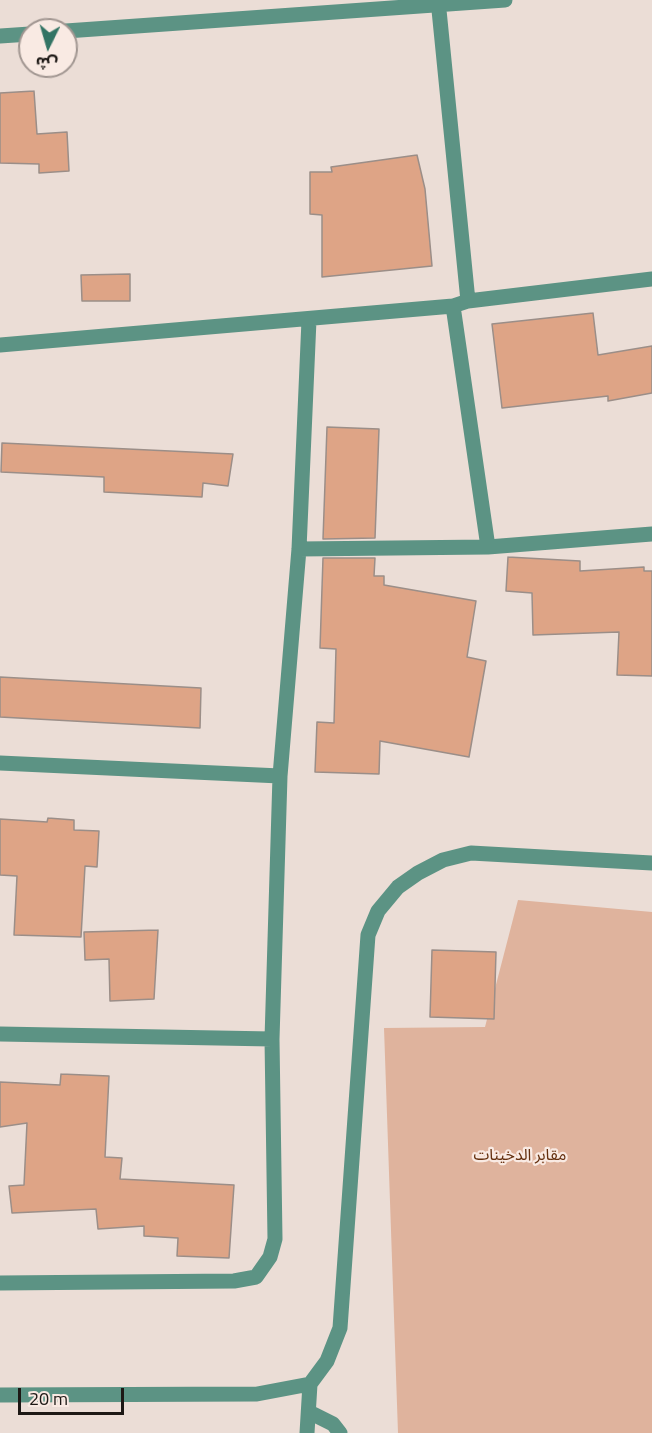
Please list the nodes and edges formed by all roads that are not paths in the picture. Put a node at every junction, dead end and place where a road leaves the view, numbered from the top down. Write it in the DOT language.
graph roads {
  1 [pos="505,0"];
  2 [pos="438,3"];
  3 [pos="78,30"];
  4 [pos="18,35"];
  5 [pos="0,36"];
  6 [pos="652,279"];
  7 [pos="468,301"];
  8 [pos="453,306"];
  9 [pos="309,320"];
  10 [pos="0,345"];
  11 [pos="652,534"];
  12 [pos="488,547"];
  13 [pos="298,549"];
  14 [pos="0,763"];
  15 [pos="280,776"];
  16 [pos="652,863"];
  17 [pos="0,1034"];
  18 [pos="272,1040"];
  19 [pos="0,1283"];
  20 [pos="310,1384"];
  21 [pos="0,1395"];
  22 [pos="309,1412"];
  23 [pos="307,1433"];
  24 [pos="340,1433"];
  1 -- 2 [label="street"];
  2 -- 3 [label="street"];
  2 -- 7 [label="street"];
  4 -- 5 [label="street"];
  6 -- 7 [label="street"];
  7 -- 8 [label="street"];
  8 -- 9 [label="street"];
  8 -- 12 [label="street"];
  9 -- 10 [label="street"];
  9 -- 13 [label="street"];
  11 -- 12 [label="street"];
  12 -- 13 [label="street"];
  13 -- 15 [label="street"];
  14 -- 15 [label="street"];
  15 -- 18 [label="street"];
  16 -- 20 [label="street"];
  17 -- 18 [label="street"];
  18 -- 19 [label="street"];
  20 -- 21 [label="street"];
  20 -- 22 [label="street"];
  22 -- 23 [label="street"];
  22 -- 24 [label="street"];
}
